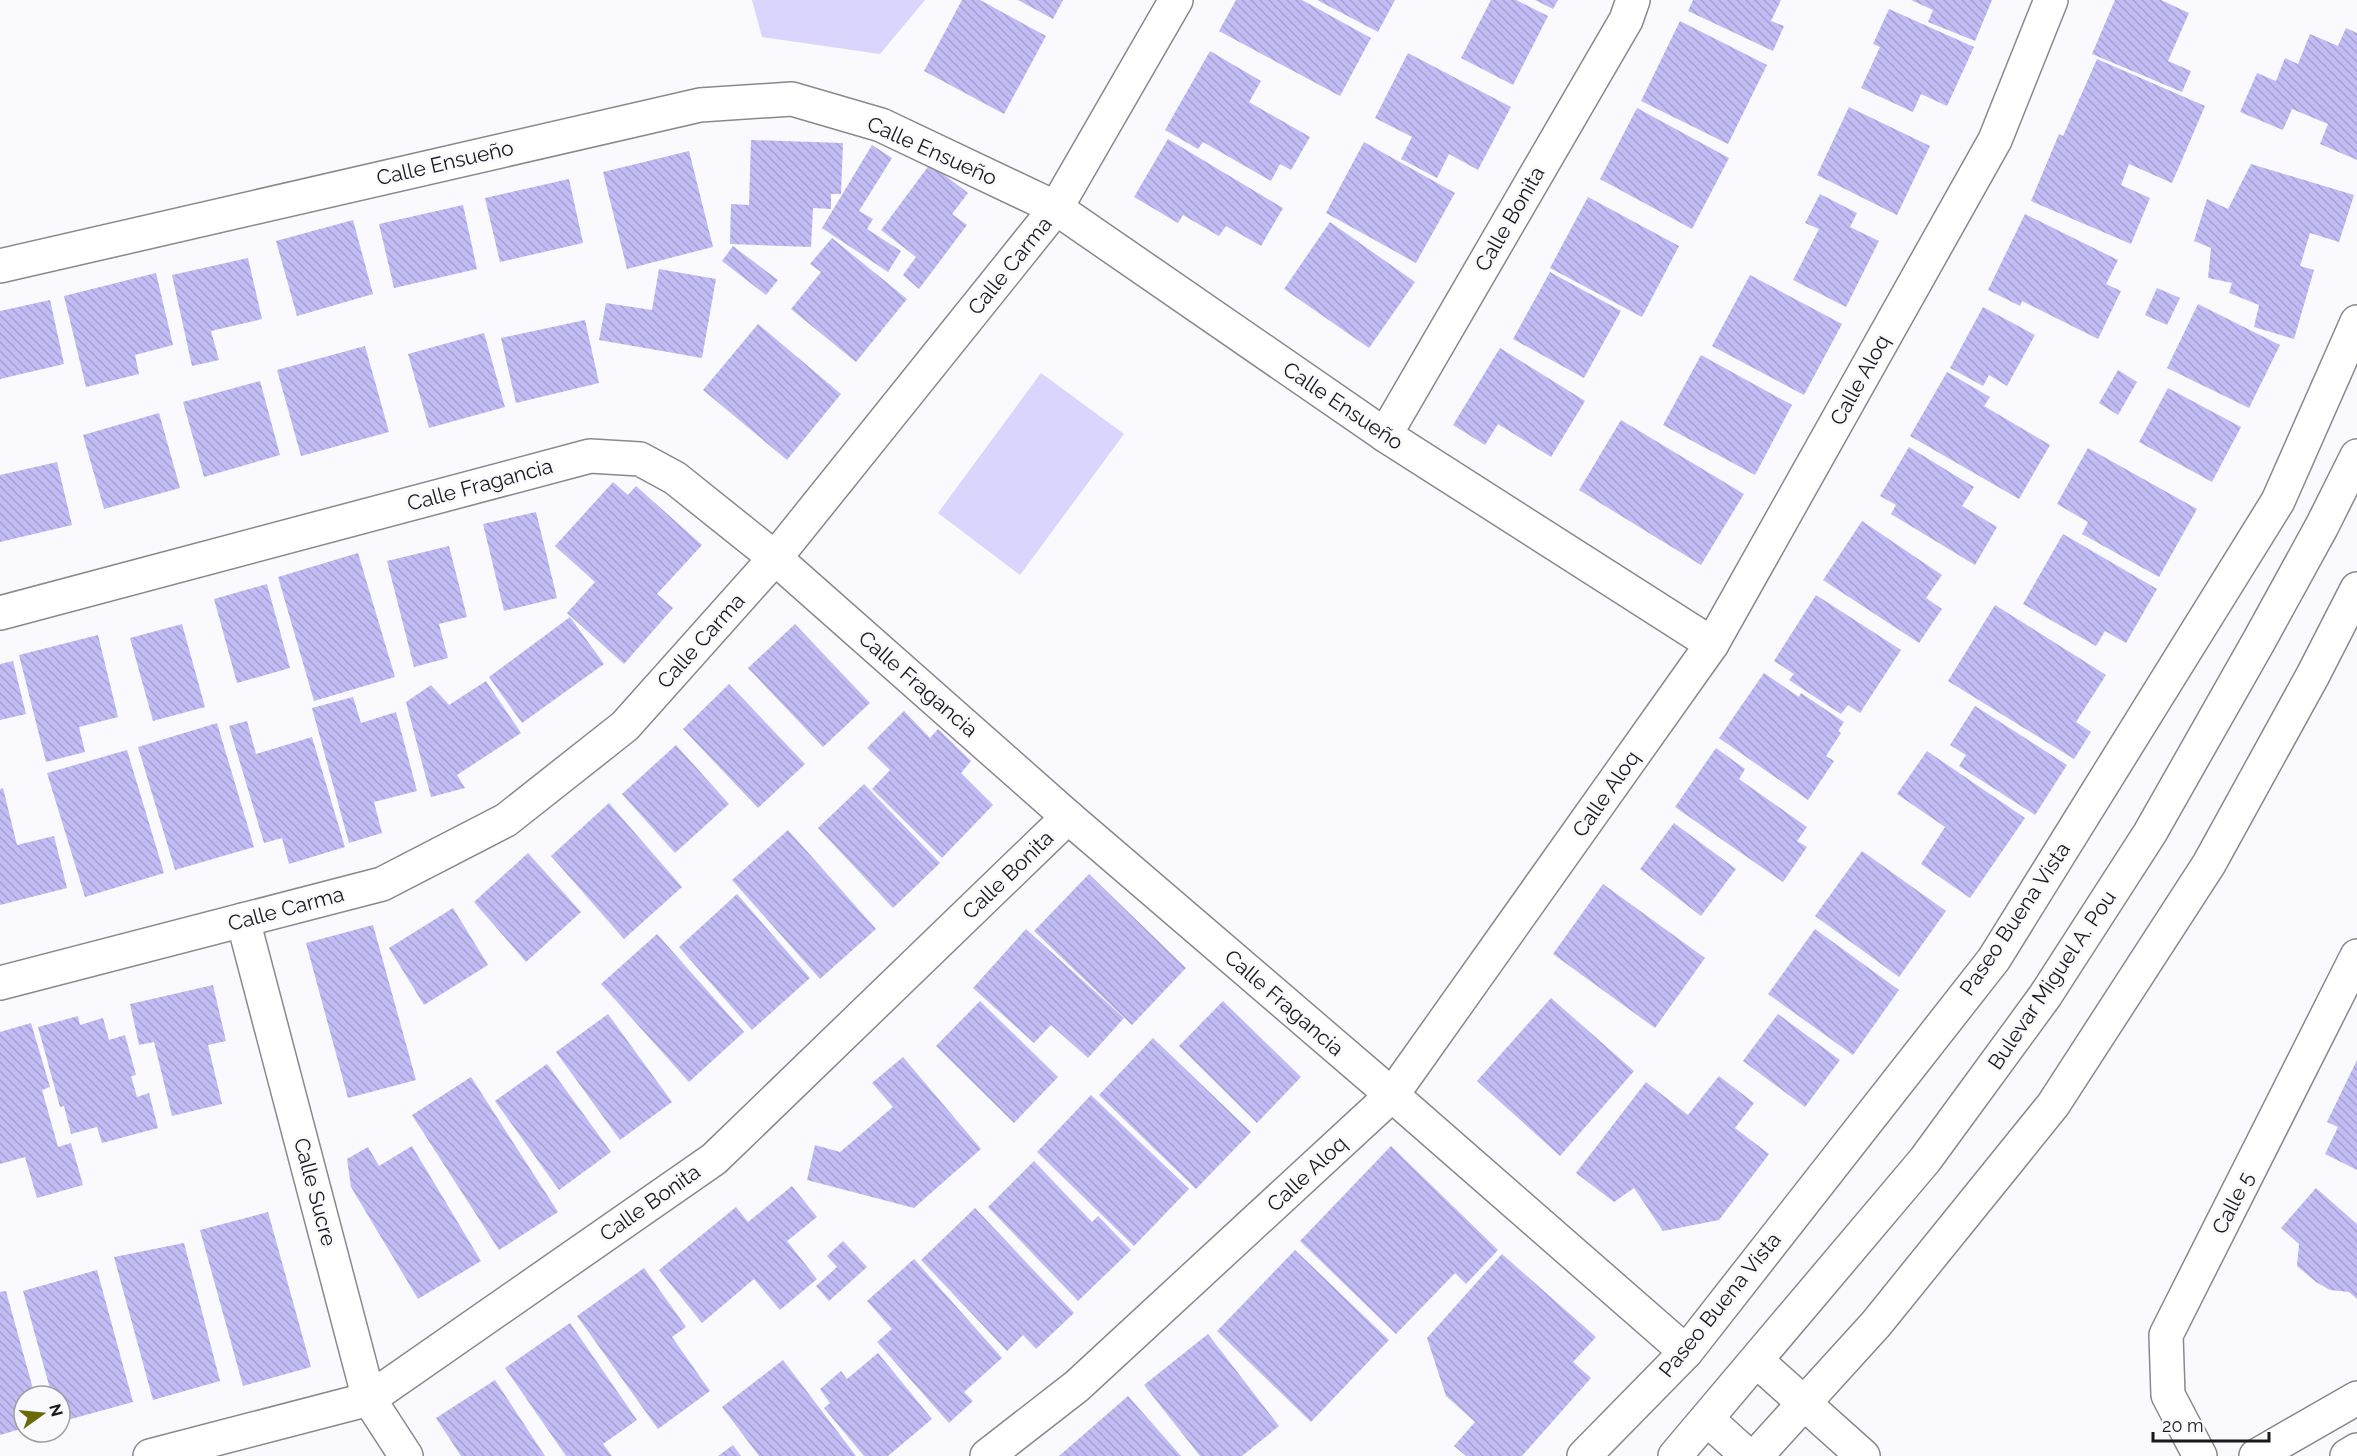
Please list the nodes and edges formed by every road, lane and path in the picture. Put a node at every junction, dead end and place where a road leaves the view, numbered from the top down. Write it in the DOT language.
graph roads {
  1 [pos="1176,0"];
  2 [pos="1633,0"];
  3 [pos="2051,0"];
  4 [pos="1056,208"];
  5 [pos="0,266"];
  6 [pos="2357,322"];
  7 [pos="1385,435"];
  8 [pos="2357,456"];
  9 [pos="775,558"];
  10 [pos="2357,589"];
  11 [pos="0,613"];
  12 [pos="1712,644"];
  13 [pos="1068,817"];
  14 [pos="243,920"];
  15 [pos="2357,956"];
  16 [pos="0,983"];
  17 [pos="1392,1095"];
  18 [pos="1686,1352"];
  19 [pos="1757,1361"];
  20 [pos="2357,1398"];
  21 [pos="369,1399"];
  22 [pos="1804,1402"];
  23 [pos="1707,1419"];
  24 [pos="2357,1450"];
  25 [pos="150,1456"];
  26 [pos="406,1456"];
  27 [pos="987,1456"];
  28 [pos="1584,1456"];
  29 [pos="1675,1456"];
  30 [pos="1748,1456"];
  31 [pos="1756,1456"];
  32 [pos="1863,1456"];
  33 [pos="2200,1456"];
  34 [pos="2256,1456"];
  35 [pos="2347,1456"];
  1 -- 4 [label="street, Calle Carma"];
  2 -- 7 [label="street, Calle Bonita"];
  3 -- 12 [label="street, Calle Aloq"];
  4 -- 5 [label="street, Calle Ensueño"];
  4 -- 7 [label="street, Calle Ensueño"];
  4 -- 9 [label="street, Calle Carma"];
  6 -- 18 [label="street, Paseo Buena Vista"];
  7 -- 12 [label="street, Calle Ensueño"];
  8 -- 19 [label="street, Bulevar Miguel A. Pou"];
  9 -- 11 [label="street, Calle Fragancia"];
  9 -- 13 [label="street, Calle Fragancia"];
  9 -- 14 [label="street, Calle Carma"];
  10 -- 22 [label="street"];
  12 -- 17 [label="street, Calle Aloq"];
  13 -- 17 [label="street, Calle Fragancia"];
  13 -- 21 [label="street, Calle Bonita"];
  14 -- 16 [label="street, Calle Carma"];
  14 -- 21 [label="street, Calle Sucre"];
  15 -- 33 [label="street, Calle 5"];
  17 -- 18 [label="street, Calle Fragancia"];
  17 -- 27 [label="street, Calle Aloq"];
  18 -- 28 [label="street, Paseo Buena Vista"];
  19 -- 22 [label="street"];
  19 -- 23 [label="street, Bulevar Miguel A. Pou"];
  20 -- 34 [label="street"];
  21 -- 25 [label="street, Calle Bonita"];
  21 -- 26 [label="street, Calle Sucre"];
  22 -- 31 [label="street"];
  22 -- 32 [label="street"];
  23 -- 29 [label="street, Bulevar Miguel A. Pou"];
  23 -- 30 [label="street"];
  24 -- 35 [label="street"];
}
